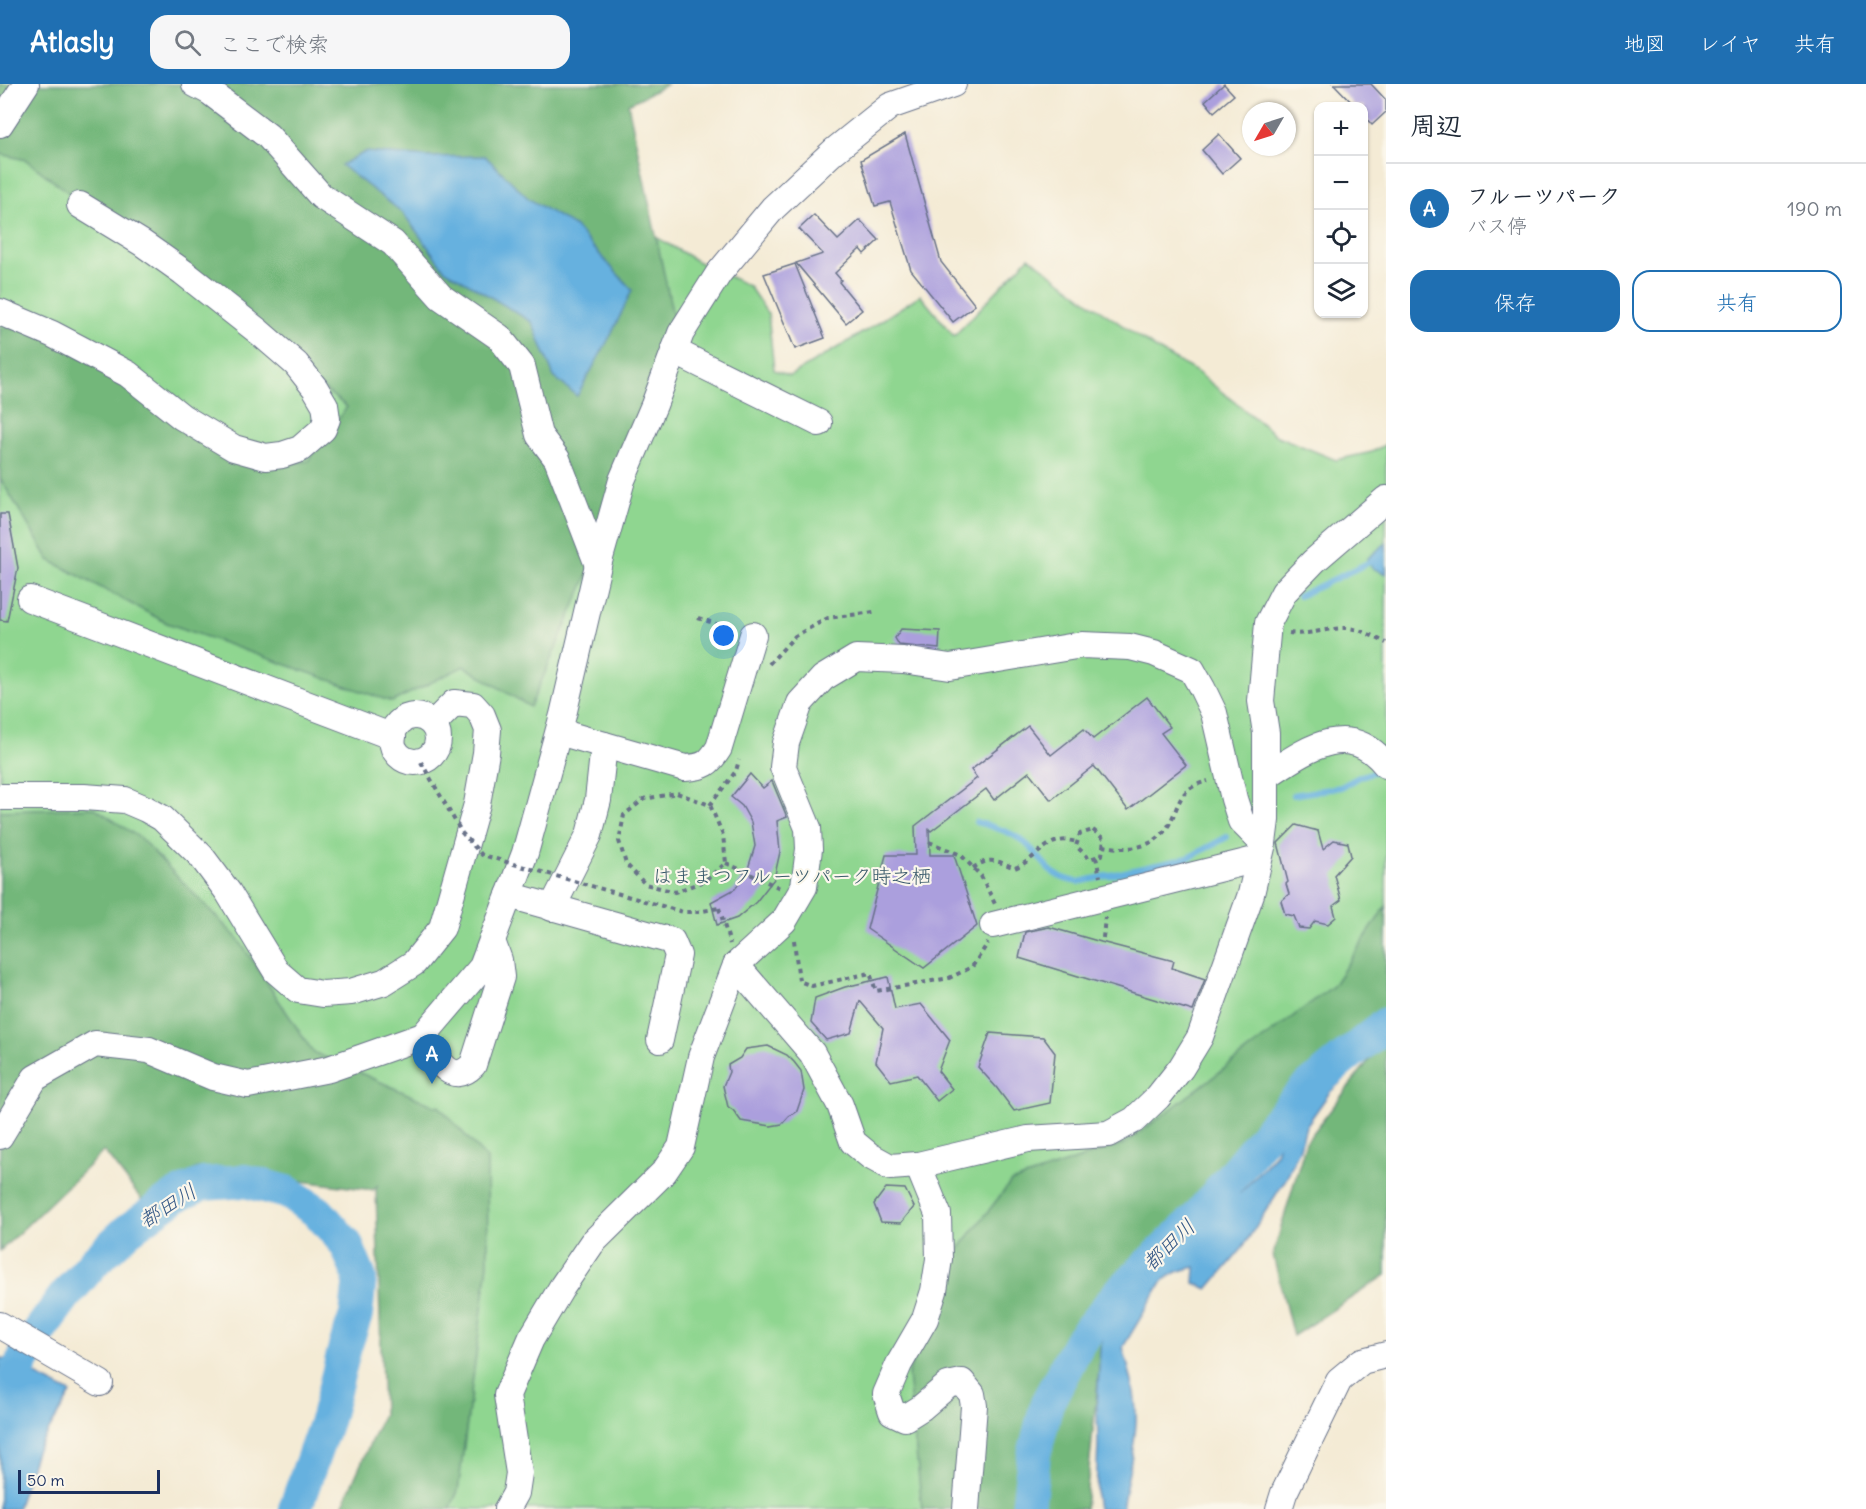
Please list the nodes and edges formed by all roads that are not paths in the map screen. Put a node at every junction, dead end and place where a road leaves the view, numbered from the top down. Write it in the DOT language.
graph roads {
  1 [pos="26,84"];
  2 [pos="195,84"];
  3 [pos="953,84"];
  4 [pos="0,124"];
  5 [pos="80,205"];
  6 [pos="0,312"];
  7 [pos="674,351"];
  8 [pos="819,423"];
  9 [pos="1386,499"];
  10 [pos="598,565"];
  11 [pos="30,599"];
  12 [pos="753,635"];
  13 [pos="433,724"];
  14 [pos="558,732"];
  15 [pos="393,736"];
  16 [pos="604,745"];
  17 [pos="1382,760"];
  18 [pos="1266,776"];
  19 [pos="0,797"];
  20 [pos="1261,851"];
  21 [pos="509,895"];
  22 [pos="552,908"];
  23 [pos="993,925"];
  24 [pos="492,941"];
  25 [pos="736,965"];
  26 [pos="423,1036"];
  27 [pos="660,1040"];
  28 [pos="0,1136"];
  29 [pos="918,1165"];
  30 [pos="0,1325"];
  31 [pos="1386,1355"];
  32 [pos="100,1383"];
  33 [pos="507,1509"];
  34 [pos="966,1509"];
  35 [pos="1279,1509"];
  1 -- 4 [label="street"];
  2 -- 10 [label="street"];
  3 -- 7 [label="street"];
  5 -- 6 [label="street"];
  7 -- 8 [label="street"];
  7 -- 10 [label="street"];
  9 -- 18 [label="street"];
  10 -- 14 [label="street"];
  11 -- 15 [label="street"];
  12 -- 16 [label="street"];
  13 -- 15 [label="street"];
  13 -- 15 [label="street"];
  13 -- 19 [label="street"];
  14 -- 16 [label="street"];
  14 -- 21 [label="street"];
  16 -- 22 [label="street"];
  17 -- 18 [label="street"];
  18 -- 20 [label="street"];
  20 -- 23 [label="street"];
  20 -- 25 [label="street"];
  20 -- 29 [label="street"];
  21 -- 22 [label="street"];
  21 -- 24 [label="street"];
  22 -- 27 [label="street"];
  24 -- 26 [label="street"];
  24 -- 26 [label="street"];
  25 -- 29 [label="street"];
  25 -- 33 [label="street"];
  26 -- 28 [label="street"];
  29 -- 34 [label="street"];
  30 -- 32 [label="street"];
  31 -- 35 [label="street"];
}
